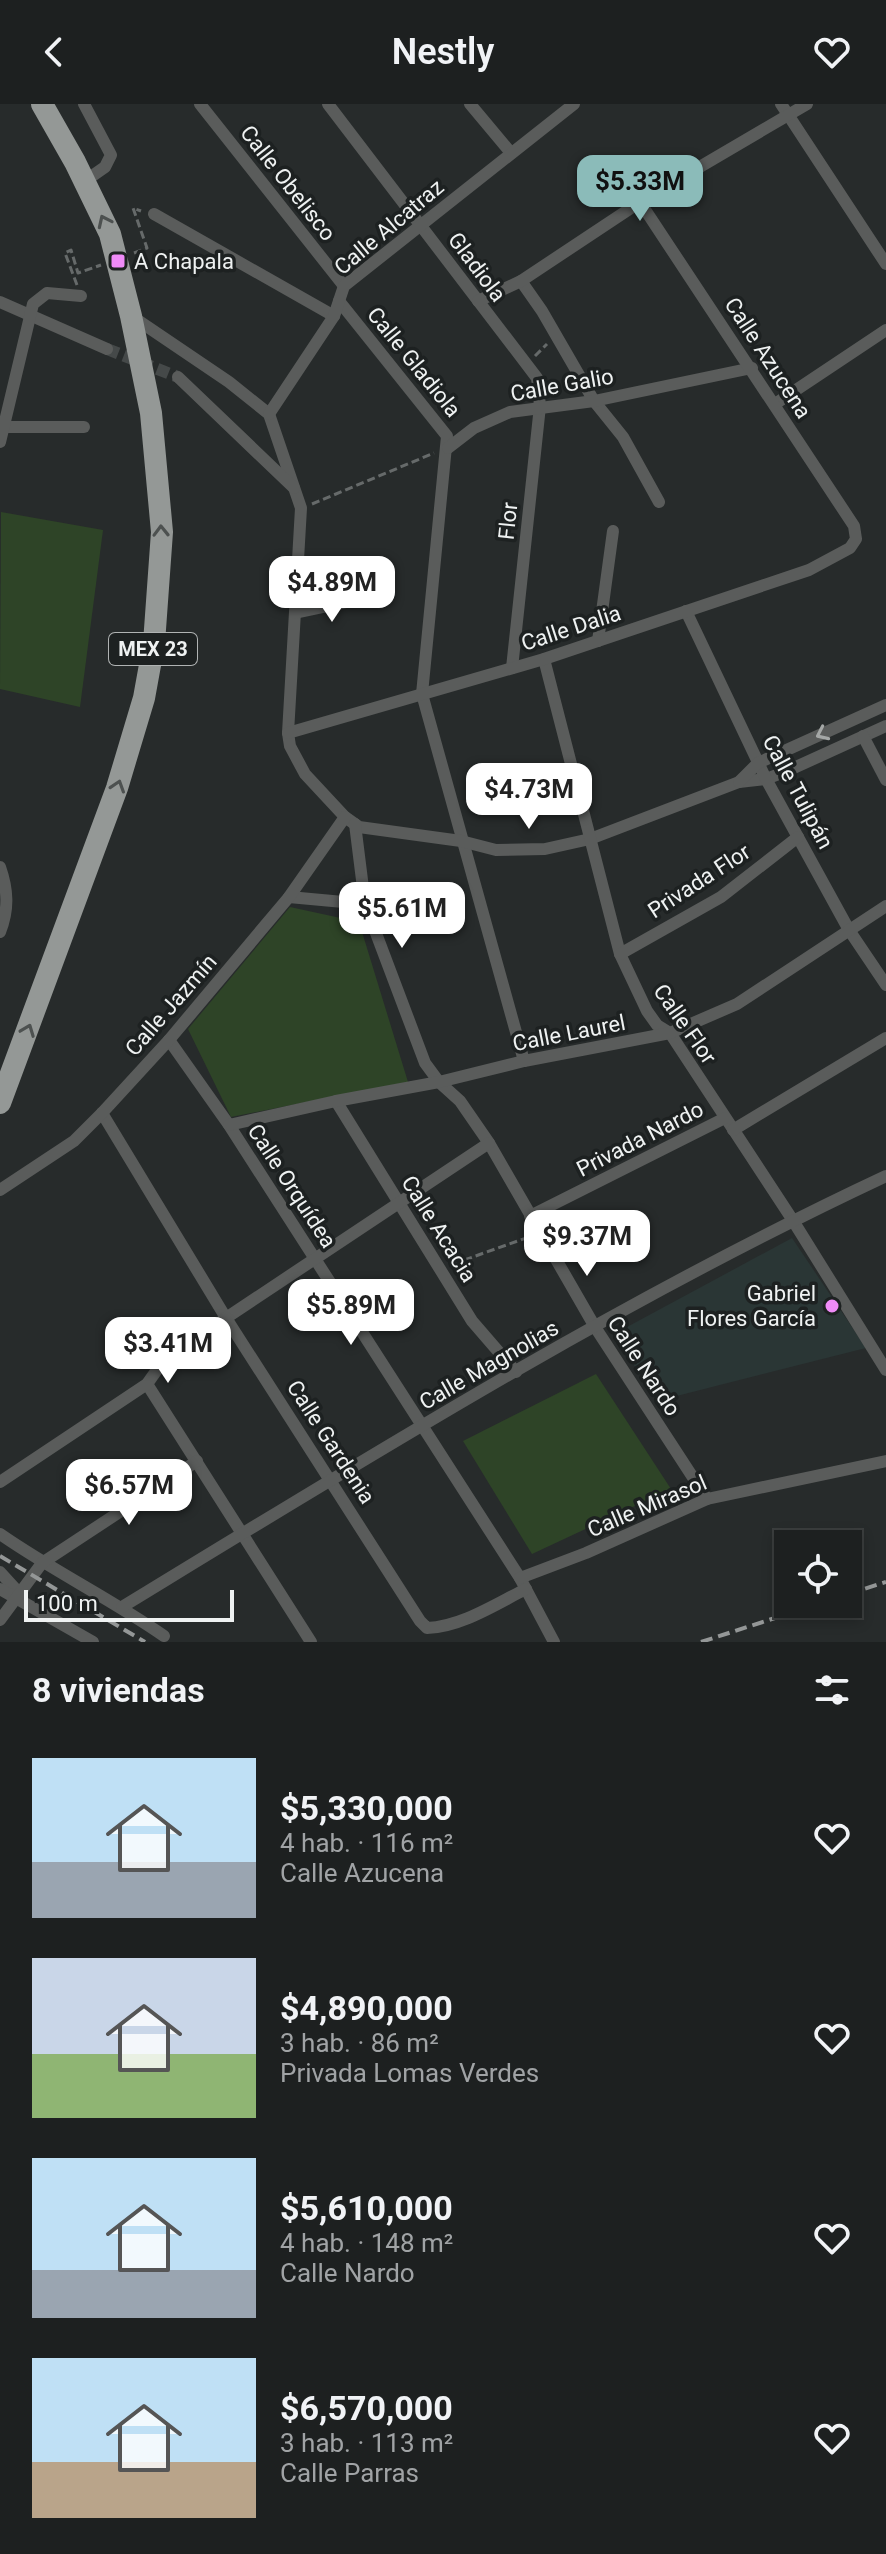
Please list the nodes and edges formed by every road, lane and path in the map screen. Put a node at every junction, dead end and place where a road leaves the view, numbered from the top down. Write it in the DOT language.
graph roads {
  1 [pos="42,104"];
  2 [pos="84,104"];
  3 [pos="200,104"];
  4 [pos="328,104"];
  5 [pos="470,104"];
  6 [pos="574,104"];
  7 [pos="781,104"];
  8 [pos="807,104"];
  9 [pos="789,117"];
  10 [pos="511,153"];
  11 [pos="85,181"];
  12 [pos="640,202"];
  13 [pos="154,214"];
  14 [pos="420,225"];
  15 [pos="147,248"];
  16 [pos="886,264"];
  17 [pos="78,273"];
  18 [pos="521,281"];
  19 [pos="344,286"];
  20 [pos="81,296"];
  21 [pos="339,301"];
  22 [pos="478,301"];
  23 [pos="0,302"];
  24 [pos="30,315"];
  25 [pos="131,316"];
  26 [pos="334,316"];
  27 [pos="886,330"];
  28 [pos="556,336"];
  29 [pos="107,349"];
  30 [pos="528,365"];
  31 [pos="752,368"];
  32 [pos="178,377"];
  33 [pos="537,378"];
  34 [pos="594,401"];
  35 [pos="775,404"];
  36 [pos="540,406"];
  37 [pos="269,414"];
  38 [pos="84,427"];
  39 [pos="1,433"];
  40 [pos="448,448"];
  41 [pos="296,490"];
  42 [pos="659,502"];
  43 [pos="301,508"];
  44 [pos="613,531"];
  45 [pos="856,539"];
  46 [pos="361,599"];
  47 [pos="686,611"];
  48 [pos="295,613"];
  49 [pos="598,641"];
  50 [pos="544,659"];
  51 [pos="512,668"];
  52 [pos="422,694"];
  53 [pos="886,705"];
  54 [pos="886,726"];
  55 [pos="288,733"];
  56 [pos="863,736"];
  57 [pos="758,763"];
  58 [pos="766,779"];
  59 [pos="886,780"];
  60 [pos="739,782"];
  61 [pos="350,821"];
  62 [pos="798,837"];
  63 [pos="590,839"];
  64 [pos="461,841"];
  65 [pos="0,867"];
  66 [pos="289,897"];
  67 [pos="365,904"];
  68 [pos="886,906"];
  69 [pos="849,930"];
  70 [pos="0,932"];
  71 [pos="620,954"];
  72 [pos="886,985"];
  73 [pos="670,1033"];
  74 [pos="886,1038"];
  75 [pos="169,1040"];
  76 [pos="524,1061"];
  77 [pos="439,1082"];
  78 [pos="336,1101"];
  79 [pos="0,1103"];
  80 [pos="102,1113"];
  81 [pos="725,1118"];
  82 [pos="229,1125"];
  83 [pos="733,1130"];
  84 [pos="489,1143"];
  85 [pos="886,1176"];
  86 [pos="0,1190"];
  87 [pos="399,1204"];
  88 [pos="530,1216"];
  89 [pos="792,1219"];
  90 [pos="540,1234"];
  91 [pos="315,1258"];
  92 [pos="441,1268"];
  93 [pos="226,1318"];
  94 [pos="595,1327"];
  95 [pos="886,1370"];
  96 [pos="516,1372"];
  97 [pos="147,1384"];
  98 [pos="421,1426"];
  99 [pos="197,1461"];
  100 [pos="886,1461"];
  101 [pos="331,1479"];
  102 [pos="0,1482"];
  103 [pos="707,1499"];
  104 [pos="0,1534"];
  105 [pos="243,1534"];
  106 [pos="42,1563"];
  107 [pos="0,1572"];
  108 [pos="523,1583"];
  109 [pos="0,1589"];
  110 [pos="18,1597"];
  111 [pos="122,1607"];
  112 [pos="0,1620"];
  113 [pos="427,1628"];
  114 [pos="164,1636"];
  115 [pos="93,1642"];
  116 [pos="311,1642"];
  117 [pos="554,1642"];
  1 -- 11 [label="highway, MEX 23"];
  2 -- 11 [label="street"];
  3 -- 19 [label="street, Calle Obelisco"];
  4 -- 14 [label="street, Gladiola"];
  5 -- 10 [label="street"];
  6 -- 10 [label="street, Calle Alcatraz"];
  7 -- 9 [label="street"];
  8 -- 9 [label="street"];
  9 -- 12 [label="street"];
  9 -- 16 [label="street"];
  10 -- 14 [label="street, Calle Alcatraz"];
  25 -- 11 [label="highway, MEX 23, one-way"];
  12 -- 18 [label="street"];
  12 -- 31 [label="street, Calle Azucena"];
  13 -- 15 [label="path"];
  13 -- 26 [label="street"];
  14 -- 19 [label="street, Calle Alcatraz"];
  14 -- 22 [label="street, Gladiola"];
  17 -- 20 [label="path"];
  18 -- 22 [label="street"];
  18 -- 28 [label="street"];
  19 -- 21 [label="street, Calle Alcatraz"];
  20 -- 24 [label="street"];
  21 -- 26 [label="street, Calle Alcatraz"];
  21 -- 40 [label="street, Calle Gladiola"];
  22 -- 30 [label="street, Gladiola"];
  23 -- 24 [label="street"];
  24 -- 29 [label="street"];
  24 -- 39 [label="street"];
  25 -- 37 [label="street"];
  79 -- 25 [label="highway, MEX 23, one-way"];
  26 -- 37 [label="street, Calle Alcatraz"];
  27 -- 35 [label="street"];
  28 -- 30 [label="path"];
  28 -- 34 [label="street"];
  30 -- 33 [label="street, Gladiola"];
  31 -- 34 [label="street, Calle Galio"];
  31 -- 35 [label="street, Calle Azucena"];
  32 -- 41 [label="street"];
  33 -- 36 [label="street, Flor"];
  34 -- 36 [label="street, Calle Galio"];
  34 -- 42 [label="street"];
  35 -- 45 [label="street, Calle Azucena"];
  36 -- 40 [label="street, Calle Galio"];
  36 -- 51 [label="street, Flor"];
  37 -- 41 [label="street"];
  38 -- 39 [label="street"];
  40 -- 43 [label="path"];
  40 -- 52 [label="street, Calle Gladiola"];
  41 -- 43 [label="street"];
  43 -- 48 [label="street"];
  44 -- 49 [label="street"];
  45 -- 47 [label="street, Calle Dalia"];
  46 -- 48 [label="street"];
  47 -- 49 [label="street, Calle Dalia"];
  47 -- 57 [label="street, Calle Tulipán"];
  48 -- 55 [label="street"];
  49 -- 50 [label="street, Calle Dalia"];
  50 -- 51 [label="street, Calle Dalia"];
  50 -- 63 [label="street, Calle Flor"];
  51 -- 52 [label="street, Calle Dalia"];
  52 -- 55 [label="street, Calle Dalia"];
  52 -- 64 [label="street, Calle Gladiola"];
  53 -- 57 [label="street, one-way"];
  54 -- 56 [label="street"];
  55 -- 61 [label="street"];
  56 -- 58 [label="street"];
  56 -- 59 [label="street"];
  57 -- 58 [label="street, Calle Tulipán"];
  57 -- 60 [label="street"];
  58 -- 60 [label="street"];
  58 -- 62 [label="street, Calle Tulipán"];
  60 -- 63 [label="street"];
  61 -- 64 [label="street"];
  61 -- 66 [label="street, Calle Jazmín"];
  61 -- 67 [label="street, Calle Nardo"];
  62 -- 69 [label="street, Calle Tulipán"];
  62 -- 71 [label="street, Privada Flor"];
  63 -- 64 [label="street"];
  63 -- 71 [label="street, Calle Flor"];
  64 -- 76 [label="street, Calle Gladiola"];
  65 -- 70 [label="street"];
  66 -- 67 [label="street"];
  66 -- 75 [label="street, Calle Jazmín"];
  67 -- 77 [label="street, Calle Nardo"];
  68 -- 69 [label="street, Calle Laurel"];
  69 -- 72 [label="street, Calle Tulipán"];
  69 -- 73 [label="street, Calle Laurel"];
  71 -- 73 [label="street, Calle Flor"];
  73 -- 76 [label="street, Calle Laurel"];
  73 -- 81 [label="street, Calle Flor"];
  74 -- 83 [label="street"];
  75 -- 80 [label="street, Calle Jazmín"];
  75 -- 82 [label="street, Calle Orquídea"];
  76 -- 77 [label="street, Calle Laurel"];
  77 -- 78 [label="street, Calle Laurel"];
  77 -- 84 [label="street, Calle Nardo"];
  78 -- 82 [label="street, Calle Laurel"];
  78 -- 87 [label="street, Calle Acacia"];
  80 -- 86 [label="street, Calle Jazmín"];
  80 -- 93 [label="street, Calle Gardenia"];
  81 -- 83 [label="street, Calle Flor"];
  81 -- 88 [label="street, Privada Nardo"];
  82 -- 91 [label="street, Calle Orquídea"];
  83 -- 89 [label="street, Calle Flor"];
  84 -- 87 [label="street"];
  84 -- 88 [label="street, Calle Nardo"];
  85 -- 89 [label="street, Calle Magnolias"];
  87 -- 91 [label="street"];
  87 -- 92 [label="street, Calle Acacia"];
  88 -- 90 [label="street, Calle Nardo"];
  89 -- 94 [label="street, Calle Magnolias"];
  89 -- 95 [label="street, Calle Flor"];
  90 -- 92 [label="path"];
  90 -- 94 [label="street, Calle Nardo"];
  91 -- 93 [label="street"];
  91 -- 98 [label="street, Calle Orquídea"];
  92 -- 96 [label="street, Calle Acacia"];
  93 -- 97 [label="street"];
  93 -- 101 [label="street, Calle Gardenia"];
  94 -- 96 [label="street, Calle Magnolias"];
  94 -- 103 [label="street, Calle Nardo"];
  96 -- 98 [label="street, Calle Magnolias"];
  97 -- 99 [label="street"];
  97 -- 102 [label="street"];
  98 -- 101 [label="street, Calle Magnolias"];
  98 -- 108 [label="street, Calle Orquídea"];
  99 -- 105 [label="street"];
  99 -- 106 [label="street"];
  100 -- 103 [label="street, Calle Mirasol"];
  101 -- 105 [label="street, Calle Magnolias"];
  101 -- 113 [label="street, Calle Gardenia"];
  103 -- 108 [label="street, Calle Mirasol"];
  104 -- 106 [label="street"];
  105 -- 111 [label="street, Calle Magnolias"];
  105 -- 116 [label="street"];
  106 -- 110 [label="street"];
  106 -- 111 [label="street"];
  107 -- 110 [label="street"];
  108 -- 113 [label="street, Calle Mirasol"];
  108 -- 117 [label="street, Calle Orquídea"];
  109 -- 110 [label="street"];
  110 -- 112 [label="street"];
  110 -- 115 [label="street"];
  111 -- 114 [label="street"];
}
